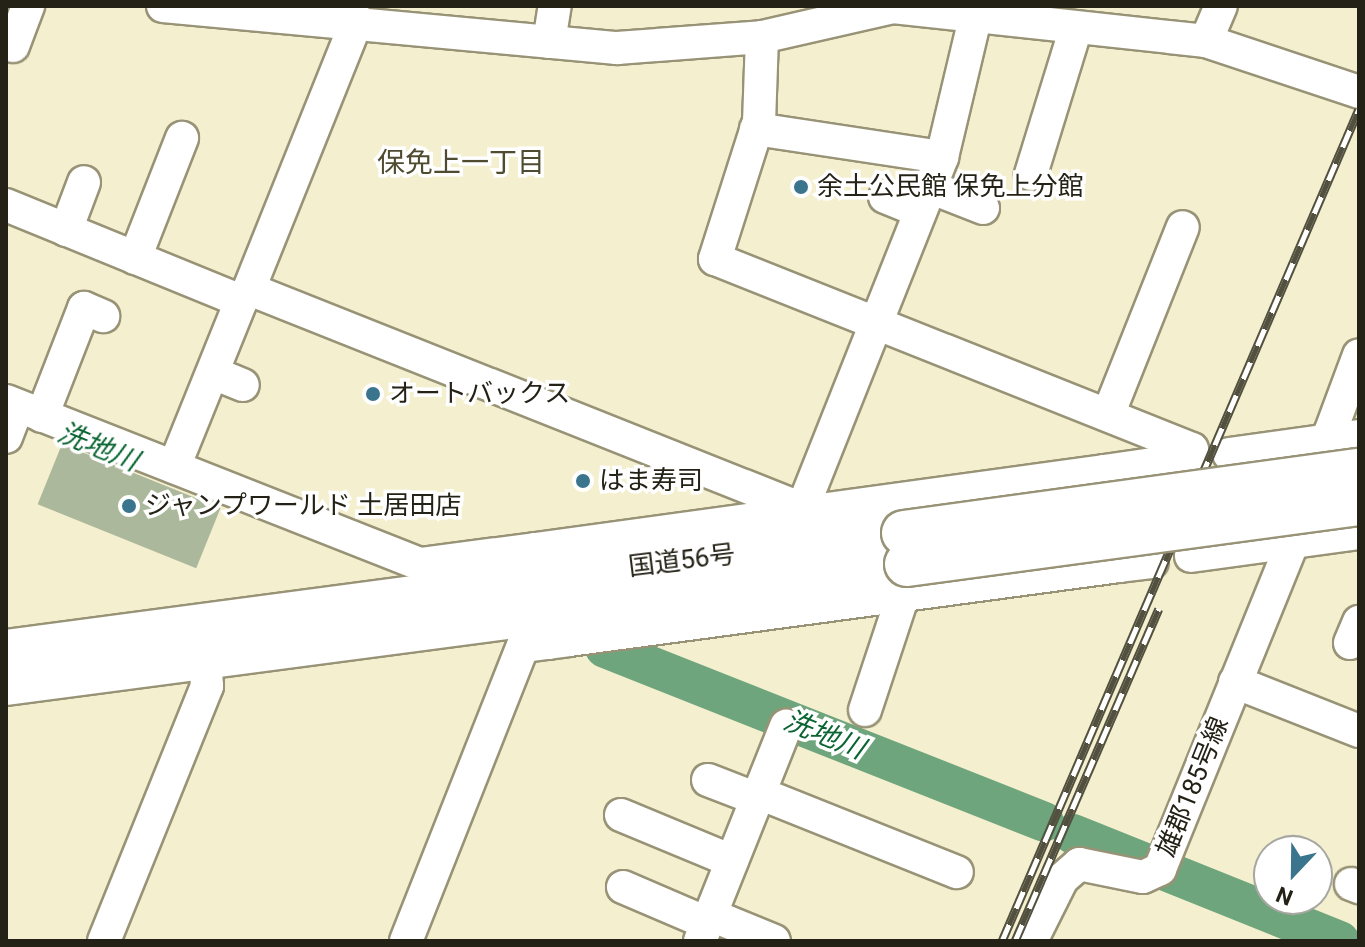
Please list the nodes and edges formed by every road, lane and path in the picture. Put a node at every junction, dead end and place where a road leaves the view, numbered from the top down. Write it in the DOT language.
graph roads {
  1 [pos="28,6"];
  2 [pos="163,6"];
  3 [pos="555,6"];
  4 [pos="1221,6"];
  5 [pos="893,7"];
  6 [pos="978,11"];
  7 [pos="345,15"];
  8 [pos="487,20"];
  9 [pos="1065,20"];
  10 [pos="762,37"];
  11 [pos="1206,41"];
  12 [pos="549,42"];
  13 [pos="13,46"];
  14 [pos="1359,92"];
  15 [pos="756,129"];
  16 [pos="182,138"];
  17 [pos="942,157"];
  18 [pos="1031,174"];
  19 [pos="84,182"];
  20 [pos="885,197"];
  21 [pos="925,199"];
  22 [pos="6,205"];
  23 [pos="983,208"];
  24 [pos="66,230"];
  25 [pos="1183,250"];
  26 [pos="135,258"];
  27 [pos="75,295"];
  28 [pos="245,295"];
  29 [pos="103,316"];
  30 [pos="876,322"];
  31 [pos="1359,355"];
  32 [pos="213,373"];
  33 [pos="243,385"];
  34 [pos="23,408"];
  35 [pos="1108,415"];
  36 [pos="6,437"];
  37 [pos="1350,449"];
  38 [pos="1229,454"];
  39 [pos="174,467"];
  40 [pos="1104,471"];
  41 [pos="802,511"];
  42 [pos="1353,524"];
  43 [pos="1293,542"];
  44 [pos="1191,556"];
  45 [pos="1152,562"];
  46 [pos="905,564"];
  47 [pos="1119,566"];
  48 [pos="541,595"];
  49 [pos="6,652"];
  50 [pos="205,656"];
  51 [pos="1235,682"];
  52 [pos="6,683"];
  53 [pos="865,710"];
  54 [pos="786,726"];
  55 [pos="1359,731"];
  56 [pos="708,780"];
  57 [pos="758,796"];
  58 [pos="621,815"];
  59 [pos="732,861"];
  60 [pos="957,872"];
  61 [pos="623,887"];
  62 [pos="706,926"];
  63 [pos="104,941"];
  64 [pos="406,941"];
  65 [pos="774,941"];
  66 [pos="1031,941"];
  1 -- 13 [label="street"];
  2 -- 7 [label="street"];
  3 -- 12 [label="street"];
  4 -- 11 [label="street"];
  5 -- 6 [label="street"];
  5 -- 10 [label="street"];
  6 -- 9 [label="street"];
  6 -- 17 [label="street"];
  7 -- 8 [label="street"];
  7 -- 28 [label="street"];
  8 -- 12 [label="street"];
  9 -- 11 [label="street"];
  9 -- 18 [label="street"];
  10 -- 12 [label="street"];
  10 -- 15 [label="street"];
  11 -- 14 [label="street"];
  15 -- 17 [label="street"];
  15 -- 30 [label="street"];
  16 -- 26 [label="street"];
  17 -- 21 [label="street"];
  19 -- 24 [label="street"];
  20 -- 21 [label="street"];
  21 -- 23 [label="street"];
  21 -- 30 [label="street"];
  22 -- 24 [label="street"];
  24 -- 26 [label="street"];
  25 -- 35 [label="street"];
  26 -- 28 [label="street"];
  27 -- 34 [label="street"];
  28 -- 32 [label="street"];
  28 -- 41 [label="street"];
  29 -- 34 [label="street"];
  30 -- 35 [label="street"];
  30 -- 41 [label="street"];
  31 -- 37 [label="street"];
  32 -- 33 [label="street"];
  32 -- 39 [label="street"];
  34 -- 36 [label="street"];
  34 -- 39 [label="street"];
  35 -- 40 [label="street"];
  37 -- 38 [label="street"];
  37 -- 42 [label="street"];
  37 -- 46 [label="highway, 国道56号, bridge"];
  39 -- 48 [label="street"];
  40 -- 41 [label="street"];
  40 -- 47 [label="street"];
  41 -- 48 [label="street"];
  42 -- 43 [label="street"];
  42 -- 46 [label="highway, 国道56号, bridge"];
  43 -- 44 [label="street"];
  43 -- 51 [label="street, 雄郡185号線"];
  45 -- 47 [label="street"];
  46 -- 47 [label="street"];
  46 -- 48 [label="highway, 国道56号"];
  46 -- 53 [label="street"];
  48 -- 49 [label="highway, 国道56号"];
  48 -- 50 [label="highway, 国道56号"];
  48 -- 64 [label="street"];
  50 -- 52 [label="highway, 国道56号"];
  50 -- 63 [label="street"];
  51 -- 55 [label="street"];
  51 -- 66 [label="street, 雄郡185号線"];
  54 -- 57 [label="street"];
  56 -- 57 [label="street"];
  57 -- 59 [label="street"];
  57 -- 60 [label="street"];
  58 -- 59 [label="street"];
  59 -- 62 [label="street"];
  61 -- 62 [label="street"];
  62 -- 65 [label="street"];
}
